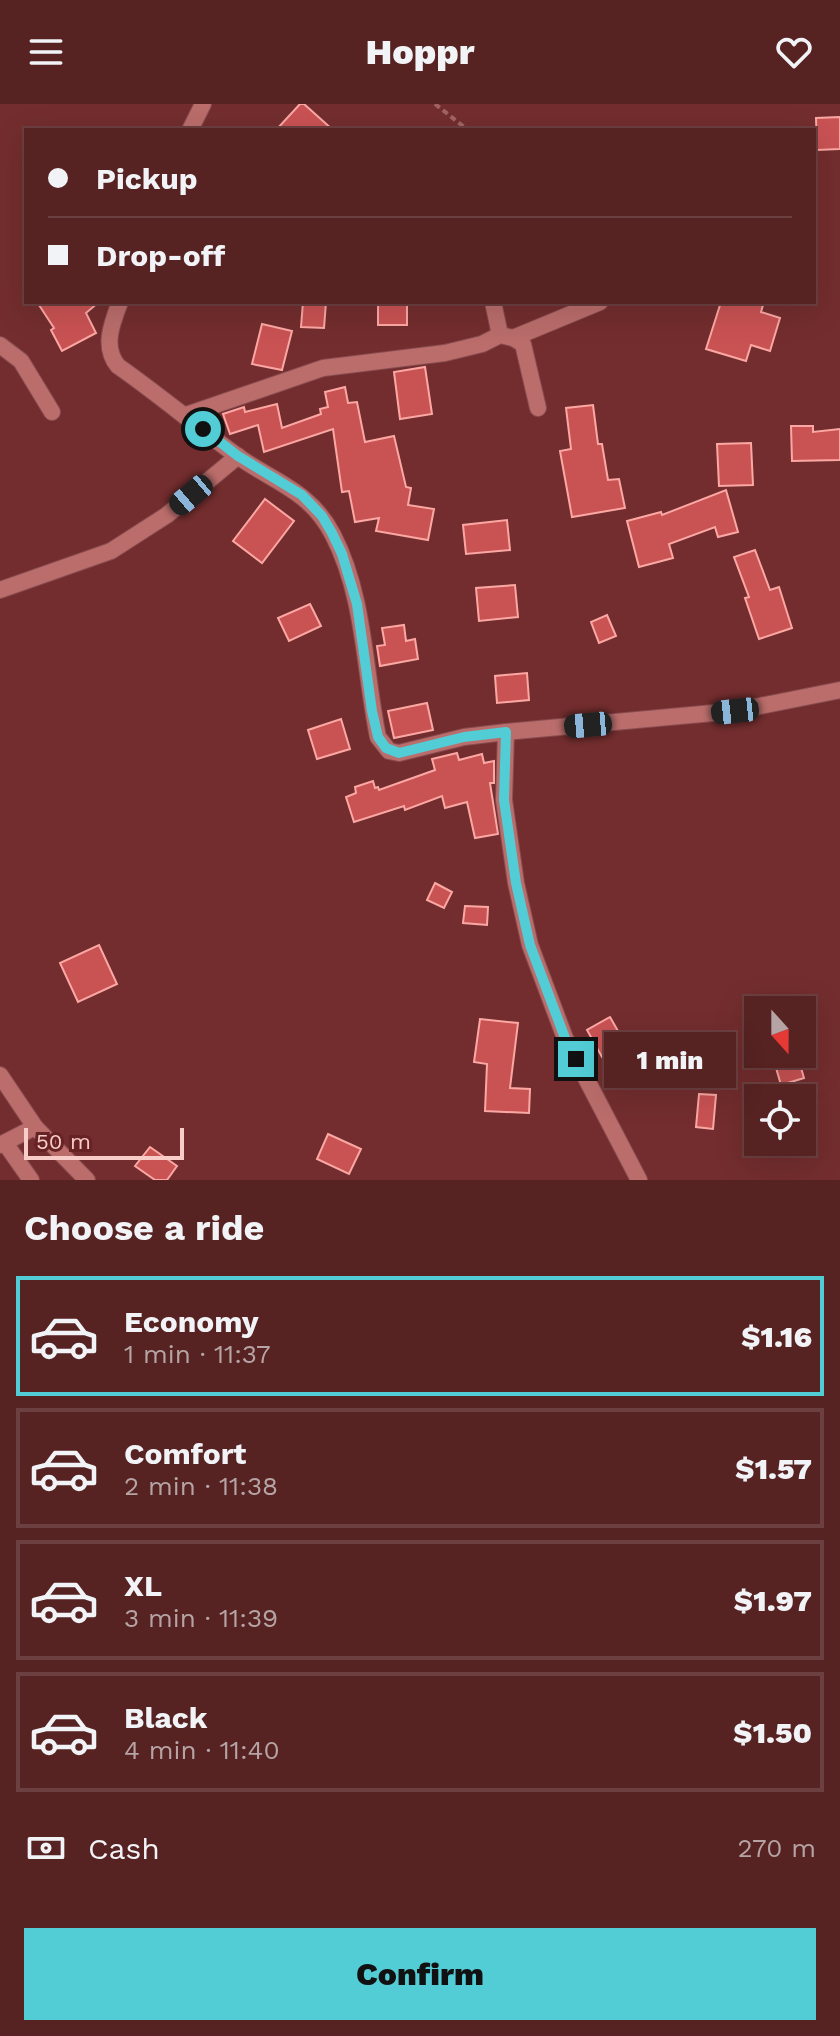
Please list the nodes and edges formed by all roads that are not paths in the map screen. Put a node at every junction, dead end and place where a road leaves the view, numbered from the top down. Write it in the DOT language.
graph roads {
  1 [pos="203,104"];
  2 [pos="191,128"];
  3 [pos="119,304"];
  4 [pos="494,304"];
  5 [pos="595,304"];
  6 [pos="507,337"];
  7 [pos="0,345"];
  8 [pos="538,408"];
  9 [pos="52,412"];
  10 [pos="186,415"];
  11 [pos="238,456"];
  12 [pos="0,590"];
  13 [pos="840,690"];
  14 [pos="506,732"];
  15 [pos="0,1075"];
  16 [pos="35,1127"];
  17 [pos="2,1144"];
  18 [pos="31,1180"];
  19 [pos="87,1180"];
  20 [pos="639,1180"];
  1 -- 2 [label="street"];
  3 -- 10 [label="street"];
  4 -- 6 [label="street"];
  5 -- 6 [label="street"];
  6 -- 8 [label="street"];
  6 -- 10 [label="street"];
  7 -- 9 [label="street"];
  10 -- 11 [label="street"];
  11 -- 12 [label="street"];
  11 -- 14 [label="street"];
  13 -- 14 [label="street"];
  14 -- 20 [label="street"];
  15 -- 16 [label="street"];
  16 -- 17 [label="street"];
  16 -- 19 [label="street"];
  17 -- 18 [label="street"];
}
